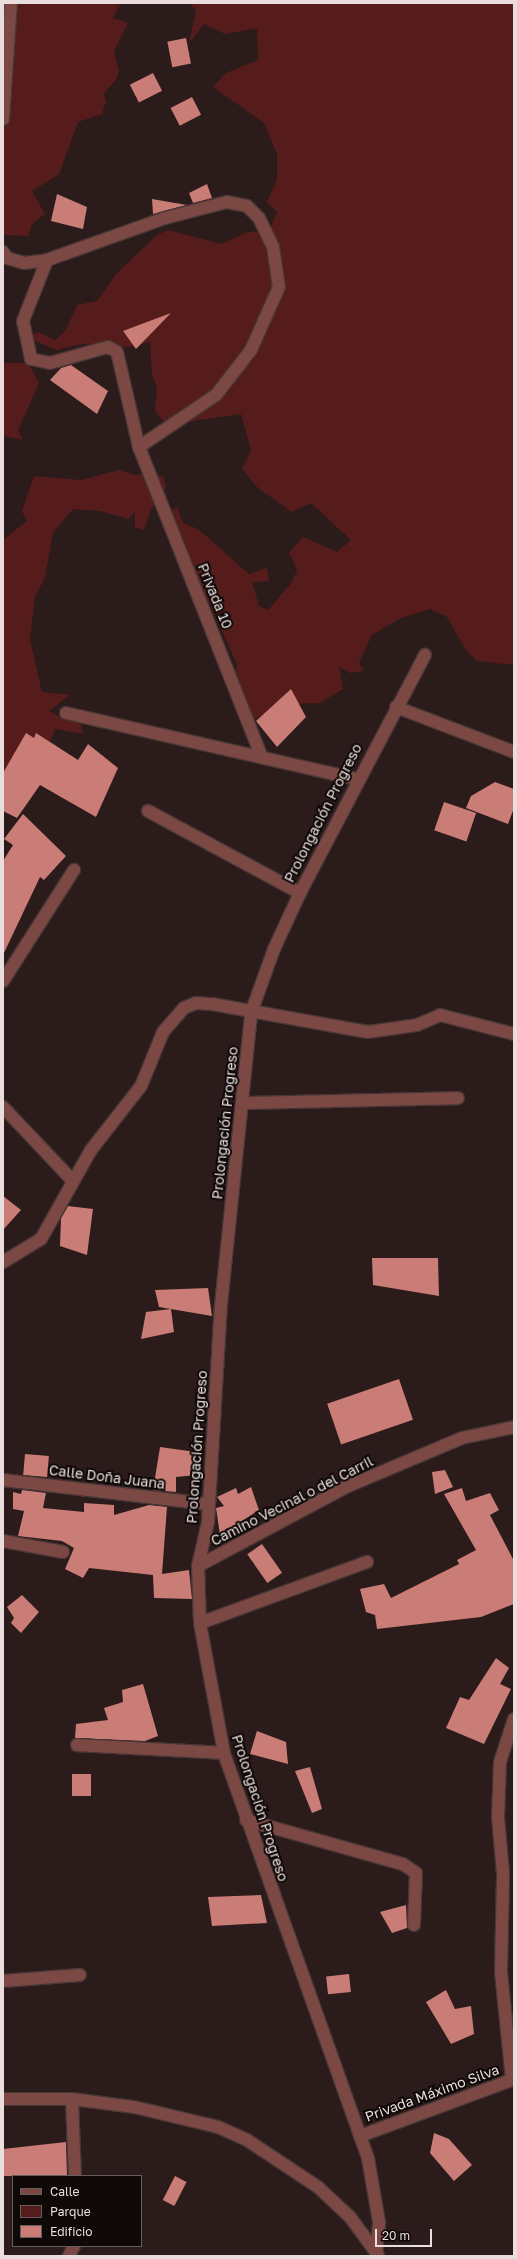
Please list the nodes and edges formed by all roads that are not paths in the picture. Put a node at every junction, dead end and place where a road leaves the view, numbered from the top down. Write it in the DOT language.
graph roads {
  1 [pos="11,3"];
  2 [pos="3,119"];
  3 [pos="3,252"];
  4 [pos="47,260"];
  5 [pos="140,447"];
  6 [pos="425,655"];
  7 [pos="396,707"];
  8 [pos="66,712"];
  9 [pos="514,752"];
  10 [pos="262,757"];
  11 [pos="356,780"];
  12 [pos="148,811"];
  13 [pos="74,870"];
  14 [pos="300,893"];
  15 [pos="3,981"];
  16 [pos="252,1014"];
  17 [pos="514,1034"];
  18 [pos="458,1098"];
  19 [pos="243,1103"];
  20 [pos="3,1107"];
  21 [pos="72,1180"];
  22 [pos="3,1262"];
  23 [pos="514,1427"];
  24 [pos="3,1480"];
  25 [pos="208,1504"];
  26 [pos="3,1541"];
  27 [pos="63,1552"];
  28 [pos="367,1562"];
  29 [pos="198,1566"];
  30 [pos="200,1623"];
  31 [pos="514,1719"];
  32 [pos="77,1745"];
  33 [pos="224,1753"];
  34 [pos="246,1820"];
  35 [pos="414,1925"];
  36 [pos="80,1975"];
  37 [pos="3,1981"];
  38 [pos="513,2080"];
  39 [pos="3,2099"];
  40 [pos="72,2099"];
  41 [pos="360,2136"];
  42 [pos="75,2175"];
  43 [pos="74,2247"];
  44 [pos="377,2254"];
  45 [pos="69,2256"];
  1 -- 2 [label="street"];
  3 -- 4 [label="street"];
  4 -- 5 [label="street, Privada 10"];
  4 -- 5 [label="street"];
  5 -- 10 [label="street, Privada 10"];
  6 -- 7 [label="street, Prolongación Progreso"];
  7 -- 9 [label="street"];
  7 -- 11 [label="street, Prolongación Progreso"];
  8 -- 10 [label="street"];
  10 -- 11 [label="street"];
  11 -- 14 [label="street, Prolongación Progreso"];
  12 -- 14 [label="street"];
  13 -- 15 [label="street"];
  14 -- 16 [label="street, Prolongación Progreso"];
  16 -- 17 [label="street"];
  16 -- 19 [label="street, Prolongación Progreso"];
  16 -- 21 [label="street"];
  18 -- 19 [label="street"];
  19 -- 25 [label="street, Prolongación Progreso"];
  20 -- 21 [label="street"];
  21 -- 22 [label="street"];
  23 -- 29 [label="street, Camino Vecinal o del Carril"];
  24 -- 25 [label="street, Calle Doña Juana"];
  25 -- 29 [label="street, Prolongación Progreso"];
  26 -- 27 [label="street"];
  28 -- 30 [label="street"];
  29 -- 30 [label="street, Prolongación Progreso"];
  30 -- 33 [label="street, Prolongación Progreso"];
  31 -- 38 [label="street"];
  32 -- 33 [label="street"];
  33 -- 34 [label="street, Prolongación Progreso"];
  34 -- 35 [label="street"];
  34 -- 41 [label="street, Prolongación Progreso"];
  36 -- 37 [label="street"];
  38 -- 41 [label="street, Privada Máximo Silva"];
  39 -- 40 [label="street"];
  40 -- 42 [label="street"];
  40 -- 44 [label="street"];
  41 -- 44 [label="street, Prolongación Progreso"];
  43 -- 45 [label="street"];
}
